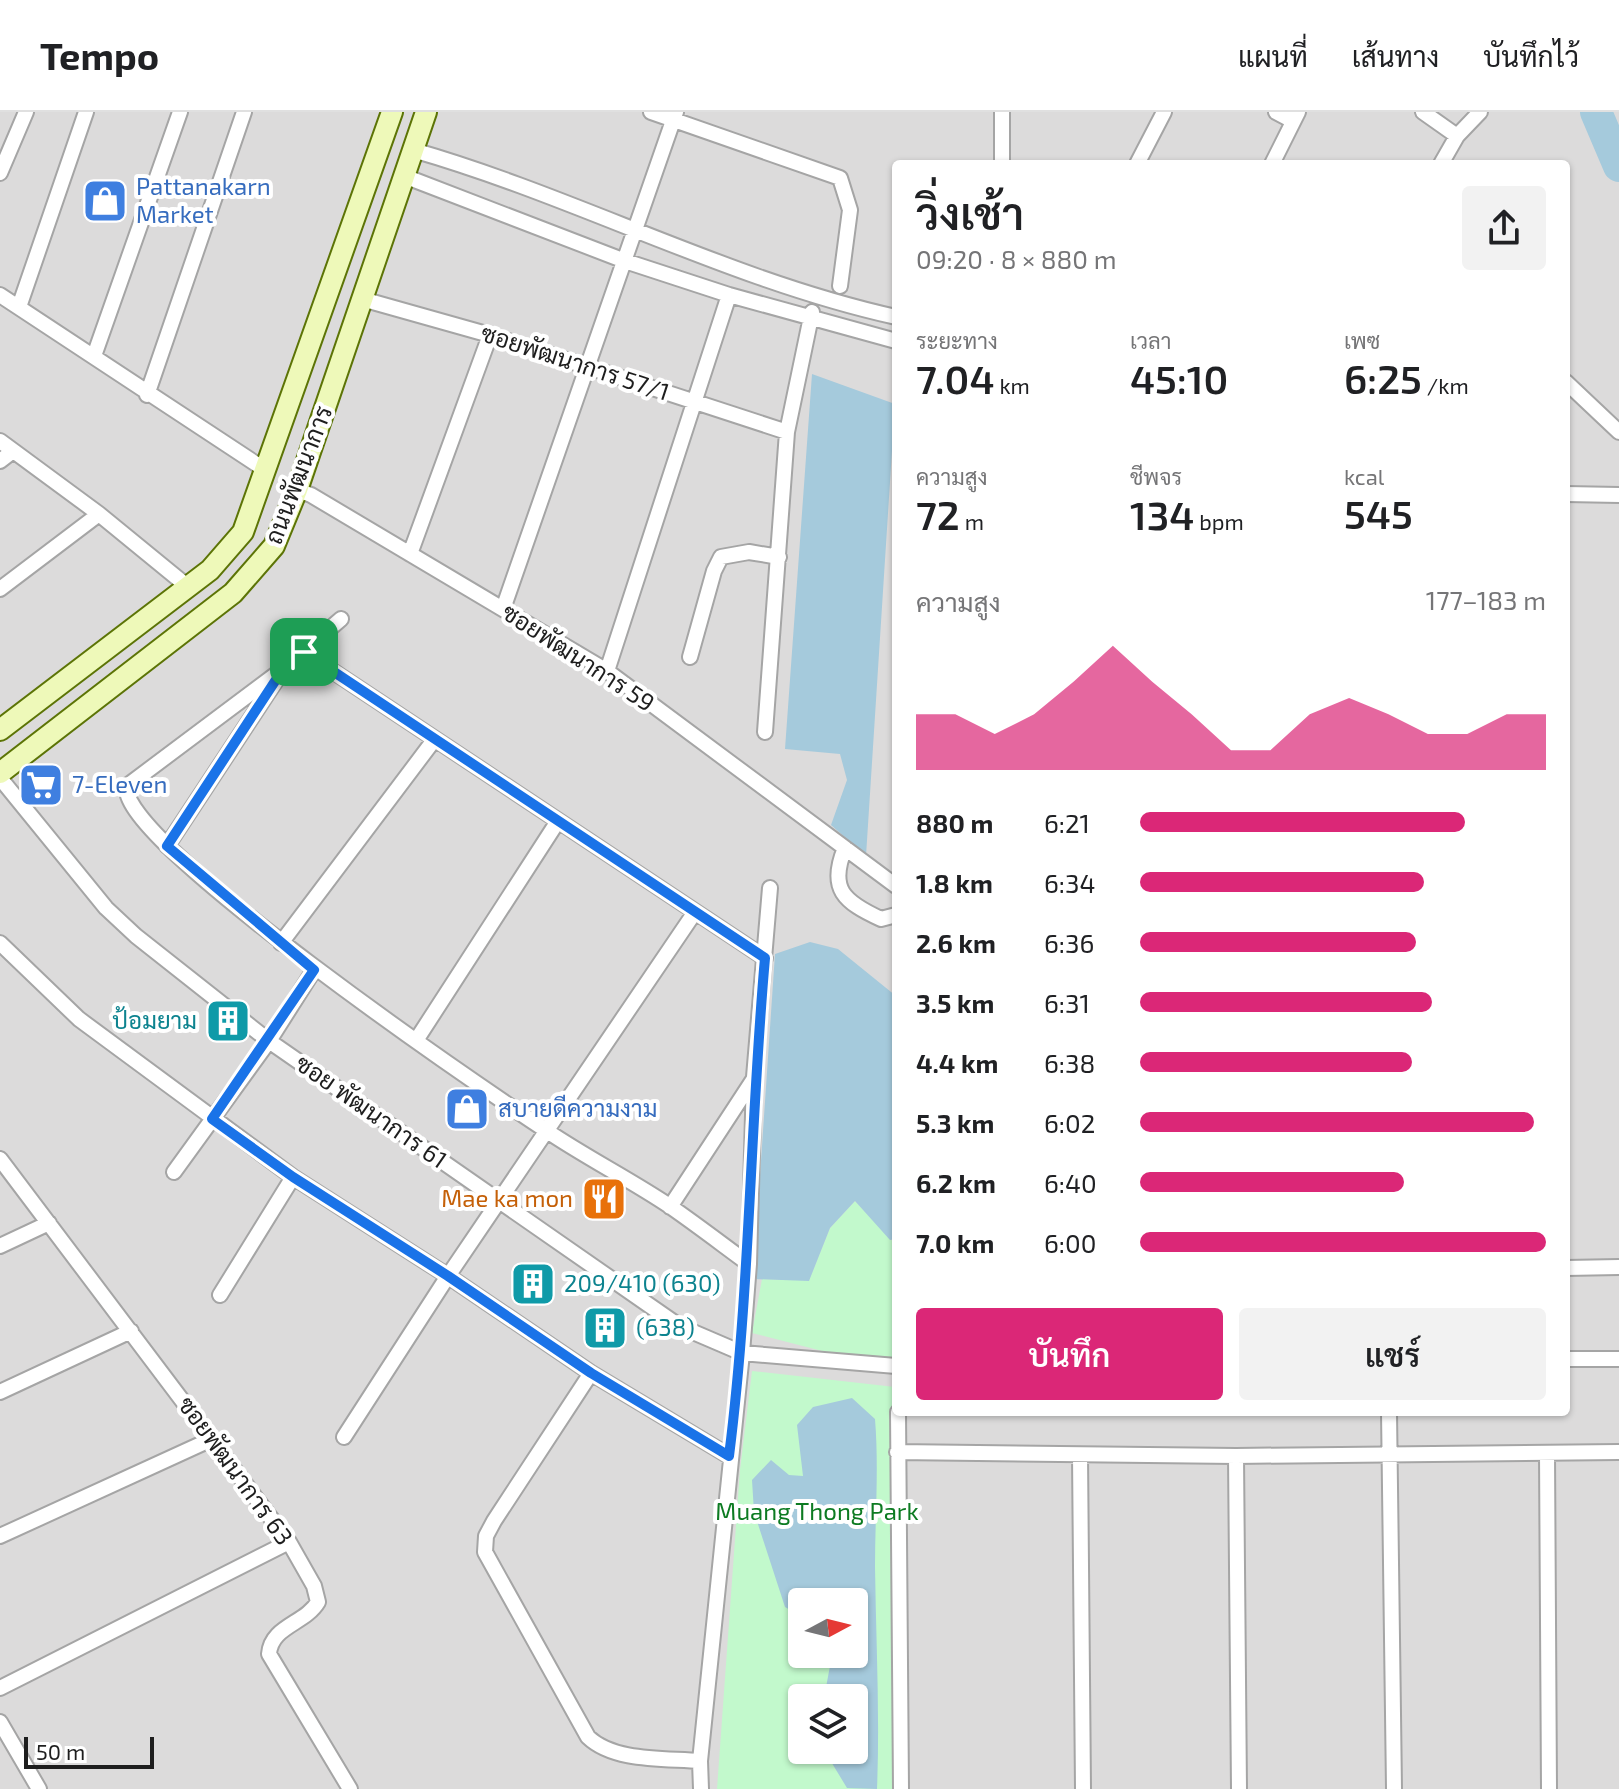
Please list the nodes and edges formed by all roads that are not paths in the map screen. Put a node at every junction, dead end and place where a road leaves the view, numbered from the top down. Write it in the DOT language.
graph roads {
  1 [pos="26,112"];
  2 [pos="86,112"];
  3 [pos="180,112"];
  4 [pos="244,112"];
  5 [pos="392,112"];
  6 [pos="426,112"];
  7 [pos="651,112"];
  8 [pos="1002,112"];
  9 [pos="1164,112"];
  10 [pos="1276,112"];
  11 [pos="1423,112"];
  12 [pos="1480,112"];
  13 [pos="675,116"];
  14 [pos="1296,116"];
  15 [pos="1457,136"];
  16 [pos="413,150"];
  17 [pos="1002,160"];
  18 [pos="1139,160"];
  19 [pos="1274,160"];
  20 [pos="1443,160"];
  21 [pos="0,173"];
  22 [pos="404,176"];
  23 [pos="636,231"];
  24 [pos="625,261"];
  25 [pos="840,286"];
  26 [pos="0,295"];
  27 [pos="729,295"];
  28 [pos="815,298"];
  29 [pos="362,299"];
  30 [pos="19,307"];
  31 [pos="892,316"];
  32 [pos="810,318"];
  33 [pos="490,335"];
  34 [pos="892,340"];
  35 [pos="94,356"];
  36 [pos="590,367"];
  37 [pos="1570,386"];
  38 [pos="147,395"];
  39 [pos="695,401"];
  40 [pos="787,432"];
  41 [pos="1619,432"];
  42 [pos="0,441"];
  43 [pos="13,451"];
  44 [pos="0,461"];
  45 [pos="267,471"];
  46 [pos="297,490"];
  47 [pos="1570,494"];
  48 [pos="1619,495"];
  49 [pos="99,514"];
  50 [pos="410,554"];
  51 [pos="779,557"];
  52 [pos="187,586"];
  53 [pos="0,589"];
  54 [pos="503,609"];
  55 [pos="341,619"];
  56 [pos="304,652"];
  57 [pos="690,657"];
  58 [pos="283,669"];
  59 [pos="607,671"];
  60 [pos="0,730"];
  61 [pos="765,732"];
  62 [pos="434,740"];
  63 [pos="0,775"];
  64 [pos="558,821"];
  65 [pos="167,846"];
  66 [pos="845,848"];
  67 [pos="892,883"];
  68 [pos="770,888"];
  69 [pos="695,912"];
  70 [pos="892,916"];
  71 [pos="0,943"];
  72 [pos="281,943"];
  73 [pos="765,958"];
  74 [pos="314,970"];
  75 [pos="417,1039"];
  76 [pos="269,1041"];
  77 [pos="754,1077"];
  78 [pos="212,1119"];
  79 [pos="548,1132"];
  80 [pos="0,1159"];
  81 [pos="174,1172"];
  82 [pos="293,1177"];
  83 [pos="500,1202"];
  84 [pos="670,1207"];
  85 [pos="49,1223"];
  86 [pos="0,1246"];
  87 [pos="749,1264"];
  88 [pos="1619,1267"];
  89 [pos="1570,1268"];
  90 [pos="448,1276"];
  91 [pos="220,1295"];
  92 [pos="131,1331"];
  93 [pos="742,1353"];
  94 [pos="1570,1359"];
  95 [pos="1619,1359"];
  96 [pos="892,1366"];
  97 [pos="591,1373"];
  98 [pos="0,1392"];
  99 [pos="898,1416"];
  100 [pos="1389,1416"];
  101 [pos="344,1437"];
  102 [pos="212,1439"];
  103 [pos="897,1452"];
  104 [pos="1619,1452"];
  105 [pos="1390,1453"];
  106 [pos="1547,1453"];
  107 [pos="1080,1455"];
  108 [pos="729,1456"];
  109 [pos="1236,1456"];
  110 [pos="0,1536"];
  111 [pos="289,1542"];
  112 [pos="0,1688"];
  113 [pos="0,1722"];
  114 [pos="700,1761"];
  115 [pos="39,1789"];
  116 [pos="350,1789"];
  117 [pos="701,1789"];
  118 [pos="901,1789"];
  119 [pos="1083,1789"];
  120 [pos="1239,1789"];
  121 [pos="1394,1789"];
  122 [pos="1549,1789"];
  1 -- 21 [label="street"];
  2 -- 30 [label="street"];
  3 -- 35 [label="street"];
  4 -- 38 [label="street"];
  5 -- 45 [label="main road, ถนนพัฒนาการ"];
  6 -- 16 [label="main road, ถนนพัฒนาการ"];
  7 -- 13 [label="street"];
  8 -- 17 [label="street"];
  9 -- 18 [label="street"];
  10 -- 14 [label="street"];
  11 -- 15 [label="street"];
  12 -- 15 [label="street"];
  13 -- 23 [label="street"];
  13 -- 25 [label="street"];
  14 -- 19 [label="street"];
  15 -- 20 [label="street"];
  16 -- 22 [label="main road, ถนนพัฒนาการ"];
  16 -- 23 [label="street"];
  22 -- 24 [label="street"];
  22 -- 29 [label="main road, ถนนพัฒนาการ"];
  23 -- 24 [label="street"];
  23 -- 28 [label="street"];
  24 -- 27 [label="street"];
  24 -- 36 [label="street"];
  26 -- 30 [label="street"];
  27 -- 32 [label="street"];
  27 -- 39 [label="street"];
  28 -- 31 [label="street"];
  28 -- 32 [label="street"];
  29 -- 33 [label="street, ซอยพัฒนาการ 57/1"];
  29 -- 46 [label="main road, ถนนพัฒนาการ"];
  30 -- 35 [label="street"];
  32 -- 34 [label="street"];
  32 -- 40 [label="street"];
  33 -- 36 [label="street, ซอยพัฒนาการ 57/1"];
  33 -- 50 [label="street"];
  35 -- 38 [label="street"];
  36 -- 39 [label="street, ซอยพัฒนาการ 57/1"];
  36 -- 54 [label="street"];
  37 -- 41 [label="street"];
  38 -- 45 [label="street"];
  39 -- 40 [label="street, ซอยพัฒนาการ 57/1"];
  39 -- 59 [label="street"];
  40 -- 51 [label="street"];
  42 -- 43 [label="street"];
  43 -- 44 [label="street"];
  43 -- 49 [label="street"];
  45 -- 52 [label="main road, ถนนพัฒนาการ"];
  46 -- 50 [label="street, ซอยพัฒนาการ 59"];
  46 -- 63 [label="main road, ถนนพัฒนาการ"];
  47 -- 48 [label="street"];
  49 -- 52 [label="street"];
  49 -- 53 [label="street"];
  50 -- 54 [label="street, ซอยพัฒนาการ 59"];
  51 -- 57 [label="street"];
  51 -- 61 [label="street"];
  52 -- 60 [label="main road, ถนนพัฒนาการ"];
  54 -- 59 [label="street, ซอยพัฒนาการ 59"];
  55 -- 56 [label="street"];
  56 -- 58 [label="street"];
  56 -- 62 [label="street"];
  58 -- 65 [label="street"];
  58 -- 65 [label="street"];
  59 -- 66 [label="street, ซอยพัฒนาการ 59"];
  62 -- 64 [label="street"];
  62 -- 72 [label="street"];
  63 -- 76 [label="street, ซอย พัฒนาการ 61"];
  64 -- 69 [label="street"];
  64 -- 75 [label="street"];
  65 -- 72 [label="street"];
  66 -- 67 [label="street, ซอยพัฒนาการ 59"];
  66 -- 70 [label="street"];
  68 -- 73 [label="street"];
  69 -- 73 [label="street"];
  69 -- 79 [label="street"];
  71 -- 78 [label="street"];
  72 -- 74 [label="street"];
  73 -- 77 [label="street"];
  74 -- 75 [label="street"];
  74 -- 76 [label="street"];
  75 -- 79 [label="street"];
  76 -- 78 [label="street"];
  76 -- 83 [label="street, ซอย พัฒนาการ 61"];
  77 -- 84 [label="street"];
  77 -- 87 [label="street"];
  78 -- 81 [label="street"];
  78 -- 82 [label="street"];
  79 -- 83 [label="street"];
  79 -- 84 [label="street"];
  80 -- 85 [label="street, ซอยพัฒนาการ 63"];
  82 -- 90 [label="street"];
  82 -- 91 [label="street"];
  83 -- 90 [label="street"];
  83 -- 93 [label="street, ซอย พัฒนาการ 61"];
  84 -- 87 [label="street"];
  85 -- 86 [label="street"];
  85 -- 92 [label="street, ซอยพัฒนาการ 63"];
  87 -- 93 [label="street"];
  88 -- 89 [label="street"];
  90 -- 97 [label="street"];
  90 -- 101 [label="street"];
  92 -- 98 [label="street"];
  92 -- 102 [label="street, ซอยพัฒนาการ 63"];
  93 -- 96 [label="street, ซอย พัฒนาการ 61"];
  93 -- 108 [label="street"];
  94 -- 95 [label="street"];
  97 -- 108 [label="street"];
  97 -- 114 [label="street"];
  99 -- 103 [label="street"];
  100 -- 105 [label="street"];
  102 -- 110 [label="street"];
  102 -- 111 [label="street, ซอยพัฒนาการ 63"];
  103 -- 107 [label="street"];
  103 -- 118 [label="street"];
  104 -- 106 [label="street"];
  105 -- 106 [label="street"];
  105 -- 109 [label="street"];
  105 -- 121 [label="street"];
  106 -- 122 [label="street"];
  107 -- 109 [label="street"];
  107 -- 119 [label="street"];
  108 -- 114 [label="street"];
  109 -- 120 [label="street"];
  111 -- 112 [label="street"];
  111 -- 116 [label="street, ซอยพัฒนาการ 63"];
  113 -- 115 [label="street"];
  114 -- 117 [label="street"];
}
